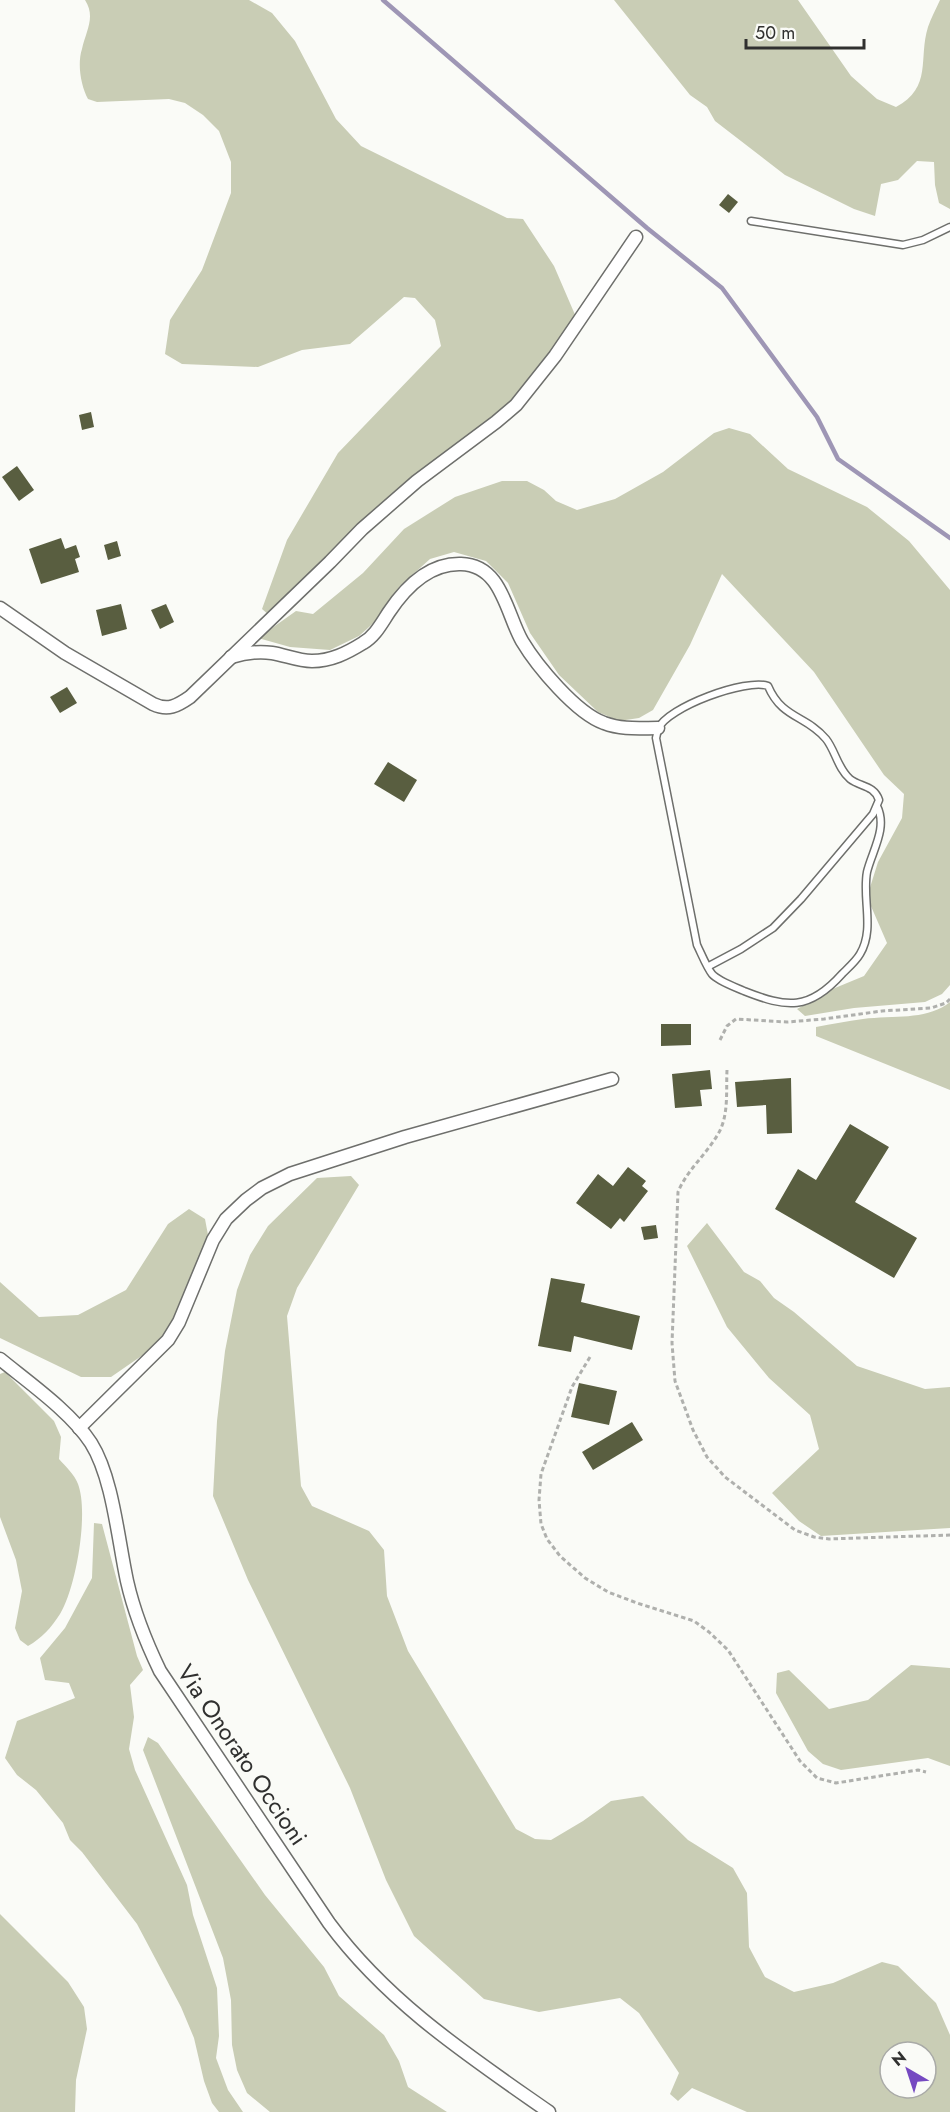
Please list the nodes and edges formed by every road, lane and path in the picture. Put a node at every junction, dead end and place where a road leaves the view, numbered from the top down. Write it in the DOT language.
graph roads {
  1 [pos="751,221"];
  2 [pos="950,227"];
  3 [pos="636,237"];
  4 [pos="0,608"];
  5 [pos="230,657"];
  6 [pos="658,728"];
  7 [pos="877,806"];
  8 [pos="709,966"];
  9 [pos="950,999"];
  10 [pos="720,1040"];
  11 [pos="727,1070"];
  12 [pos="612,1078"];
  13 [pos="590,1357"];
  14 [pos="0,1359"];
  15 [pos="79,1428"];
  16 [pos="950,1535"];
  17 [pos="926,1772"];
  18 [pos="549,2112"];
  1 -- 2 [label="lane"];
  3 -- 5 [label="street"];
  4 -- 5 [label="street"];
  5 -- 6 [label="street"];
  6 -- 7 [label="lane"];
  6 -- 8 [label="lane"];
  7 -- 8 [label="lane"];
  7 -- 8 [label="lane"];
  9 -- 10 [label="path"];
  11 -- 16 [label="path"];
  12 -- 15 [label="street"];
  13 -- 17 [label="path"];
  14 -- 15 [label="street, Via Onorato Occioni"];
  15 -- 18 [label="street, Via Onorato Occioni"];
}
